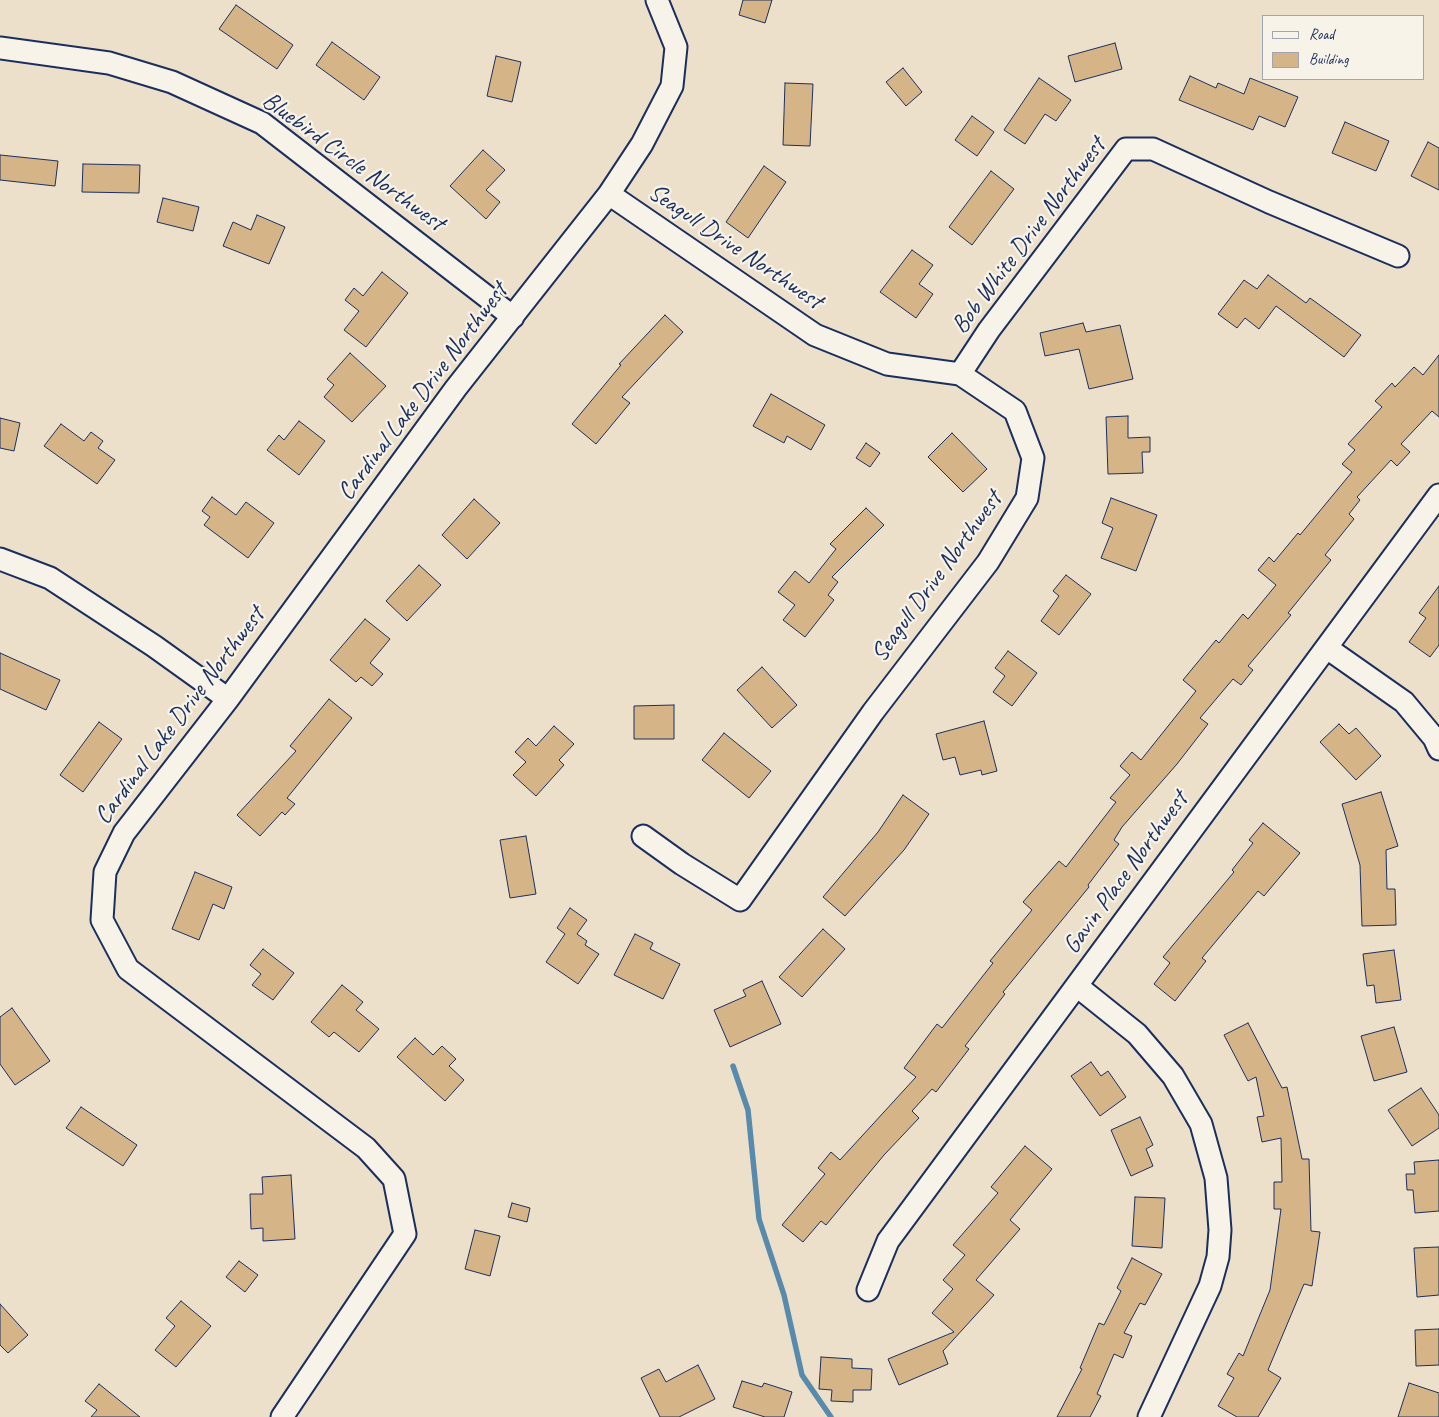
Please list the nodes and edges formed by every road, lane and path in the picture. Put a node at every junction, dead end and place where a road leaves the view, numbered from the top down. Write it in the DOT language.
graph roads {
  1 [pos="657,0"];
  2 [pos="0,48"];
  3 [pos="609,194"];
  4 [pos="1398,256"];
  5 [pos="513,318"];
  6 [pos="960,374"];
  7 [pos="1439,495"];
  8 [pos="0,560"];
  9 [pos="1326,648"];
  10 [pos="228,699"];
  11 [pos="1439,749"];
  12 [pos="643,836"];
  13 [pos="1077,986"];
  14 [pos="868,1290"];
  15 [pos="282,1417"];
  16 [pos="1149,1417"];
  1 -- 3 [label="street, Cardinal Lake Drive Northwest"];
  2 -- 5 [label="street, Bluebird Circle Northwest"];
  3 -- 5 [label="street, Cardinal Lake Drive Northwest"];
  3 -- 6 [label="street, Seagull Drive Northwest"];
  4 -- 6 [label="street, Bob White Drive Northwest"];
  5 -- 10 [label="street, Cardinal Lake Drive Northwest"];
  6 -- 12 [label="street, Seagull Drive Northwest"];
  7 -- 9 [label="street, Gavin Place Northwest"];
  8 -- 10 [label="street"];
  9 -- 11 [label="street"];
  9 -- 13 [label="street, Gavin Place Northwest"];
  10 -- 15 [label="street, Cardinal Lake Drive Northwest"];
  13 -- 14 [label="street, Gavin Place Northwest"];
  13 -- 16 [label="street"];
}
